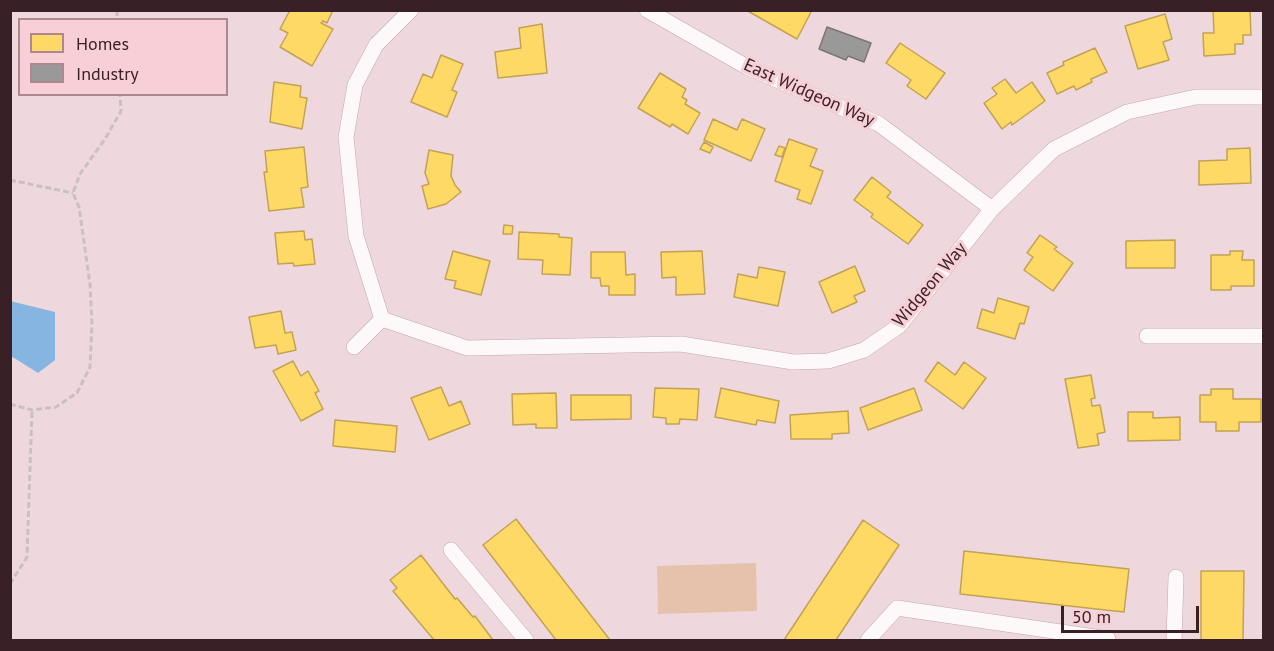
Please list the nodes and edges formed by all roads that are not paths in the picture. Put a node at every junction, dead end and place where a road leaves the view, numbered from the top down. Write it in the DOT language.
graph roads {
  1 [pos="411,10"];
  2 [pos="647,10"];
  3 [pos="1263,97"];
  4 [pos="992,209"];
  5 [pos="382,319"];
  6 [pos="1147,336"];
  7 [pos="1263,336"];
  8 [pos="354,347"];
  9 [pos="451,550"];
  10 [pos="1176,577"];
  11 [pos="526,640"];
  12 [pos="868,640"];
  13 [pos="1108,640"];
  14 [pos="1174,640"];
  1 -- 5 [label="street"];
  2 -- 4 [label="street, East Widgeon Way"];
  3 -- 4 [label="street, Widgeon Way"];
  4 -- 5 [label="street, Widgeon Way"];
  5 -- 8 [label="street"];
  6 -- 7 [label="street"];
  9 -- 11 [label="street"];
  10 -- 14 [label="street"];
  12 -- 13 [label="street"];
}
